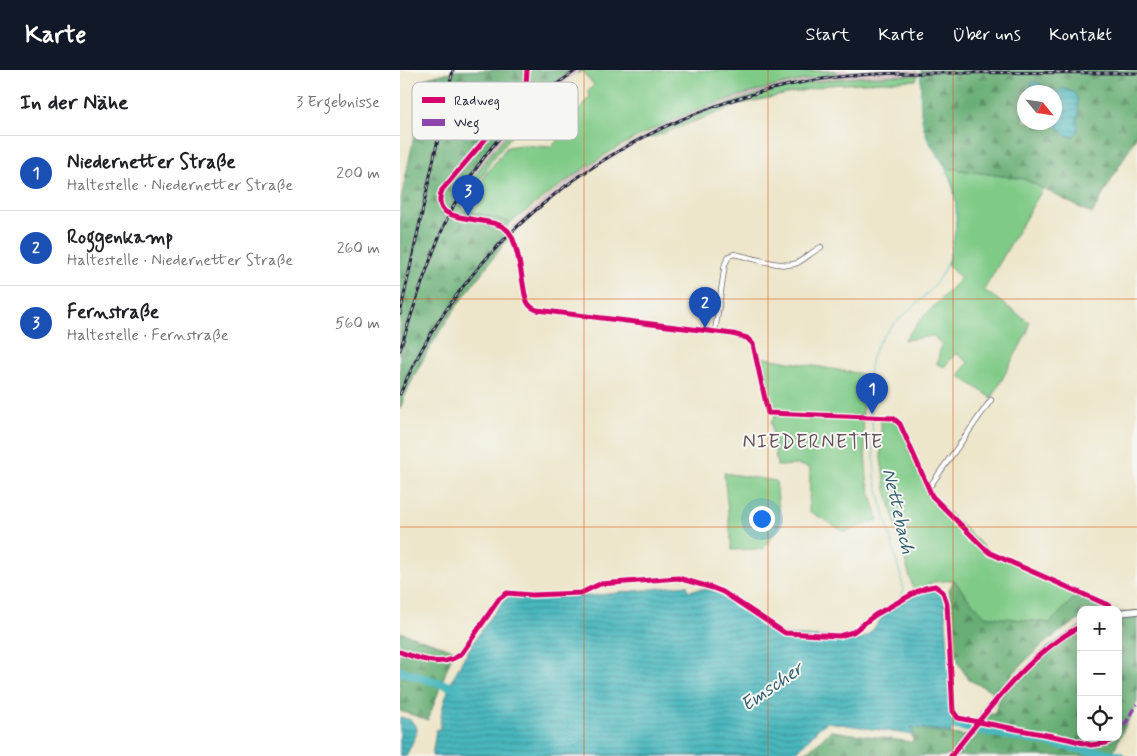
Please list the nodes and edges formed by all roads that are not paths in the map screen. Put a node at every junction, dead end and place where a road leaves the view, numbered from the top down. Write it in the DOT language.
graph roads {
  1 [pos="485,140"];
  2 [pos="821,247"];
  3 [pos="715,332"];
  4 [pos="991,400"];
  5 [pos="928,489"];
  6 [pos="1109,606"];
  7 [pos="1137,611"];
  8 [pos="1122,613"];
  9 [pos="1077,628"];
  10 [pos="951,756"];
  1 -- 3 [label="street"];
  2 -- 3 [label="street"];
  3 -- 5 [label="street"];
  4 -- 5 [label="street"];
  5 -- 6 [label="street"];
  7 -- 8 [label="main road"];
  9 -- 10 [label="main road"];
}
